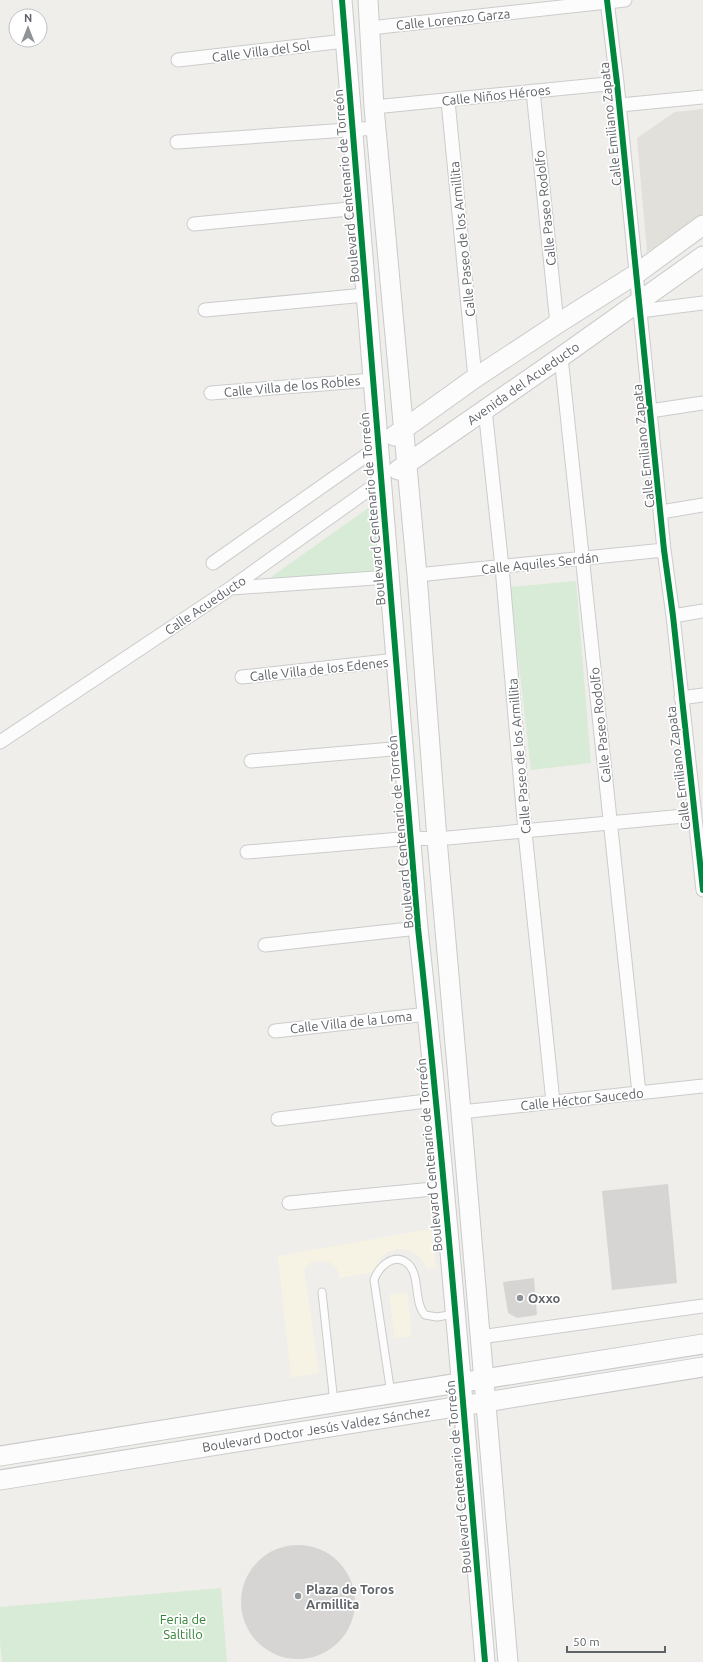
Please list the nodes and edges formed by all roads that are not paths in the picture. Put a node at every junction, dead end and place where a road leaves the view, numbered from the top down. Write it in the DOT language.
graph roads {
  1 [pos="342,0"];
  2 [pos="368,0"];
  3 [pos="625,0"];
  4 [pos="608,1"];
  5 [pos="370,28"];
  6 [pos="345,41"];
  7 [pos="178,60"];
  8 [pos="617,83"];
  9 [pos="533,91"];
  10 [pos="703,97"];
  11 [pos="448,101"];
  12 [pos="620,105"];
  13 [pos="374,107"];
  14 [pos="376,128"];
  15 [pos="352,130"];
  16 [pos="177,142"];
  17 [pos="358,208"];
  18 [pos="194,224"];
  19 [pos="703,225"];
  20 [pos="703,256"];
  21 [pos="636,274"];
  22 [pos="365,296"];
  23 [pos="703,303"];
  24 [pos="640,306"];
  25 [pos="205,310"];
  26 [pos="557,324"];
  27 [pos="561,358"];
  28 [pos="475,378"];
  29 [pos="373,380"];
  30 [pos="211,393"];
  31 [pos="703,403"];
  32 [pos="485,409"];
  33 [pos="650,412"];
  34 [pos="403,431"];
  35 [pos="378,447"];
  36 [pos="406,464"];
  37 [pos="382,480"];
  38 [pos="703,505"];
  39 [pos="661,512"];
  40 [pos="664,550"];
  41 [pos="582,559"];
  42 [pos="213,564"];
  43 [pos="502,567"];
  44 [pos="417,575"];
  45 [pos="389,577"];
  46 [pos="231,588"];
  47 [pos="703,611"];
  48 [pos="673,616"];
  49 [pos="397,666"];
  50 [pos="242,677"];
  51 [pos="703,695"];
  52 [pos="681,698"];
  53 [pos="0,742"];
  54 [pos="404,748"];
  55 [pos="251,761"];
  56 [pos="697,781"];
  57 [pos="695,815"];
  58 [pos="610,824"];
  59 [pos="525,832"];
  60 [pos="423,838"];
  61 [pos="247,852"];
  62 [pos="702,874"];
  63 [pos="703,890"];
  64 [pos="418,928"];
  65 [pos="265,945"];
  66 [pos="428,1014"];
  67 [pos="275,1031"];
  68 [pos="703,1086"];
  69 [pos="638,1093"];
  70 [pos="435,1100"];
  71 [pos="553,1102"];
  72 [pos="462,1112"];
  73 [pos="278,1119"];
  74 [pos="443,1188"];
  75 [pos="289,1203"];
  76 [pos="322,1292"];
  77 [pos="703,1306"];
  78 [pos="455,1314"];
  79 [pos="480,1338"];
  80 [pos="703,1344"];
  81 [pos="703,1367"];
  82 [pos="484,1379"];
  83 [pos="461,1383"];
  84 [pos="391,1394"];
  85 [pos="486,1402"];
  86 [pos="334,1403"];
  87 [pos="463,1405"];
  88 [pos="0,1456"];
  89 [pos="0,1480"];
  90 [pos="485,1662"];
  91 [pos="508,1662"];
  1 -- 6 [label="street, Boulevard Centenario de Torreón"];
  2 -- 5 [label="street, Boulevard Centenario de Torreón"];
  3 -- 4 [label="street"];
  4 -- 5 [label="street, Calle Lorenzo Garza"];
  4 -- 8 [label="street, Calle Emiliano Zapata"];
  5 -- 13 [label="street, Boulevard Centenario de Torreón"];
  6 -- 7 [label="street, Calle Villa del Sol"];
  6 -- 15 [label="street, Boulevard Centenario de Torreón"];
  8 -- 9 [label="street, Calle Niños Héroes"];
  8 -- 12 [label="street, Calle Emiliano Zapata"];
  9 -- 11 [label="street, Calle Niños Héroes"];
  9 -- 26 [label="street, Calle Paseo Rodolfo"];
  10 -- 12 [label="street"];
  11 -- 13 [label="street, Calle Niños Héroes"];
  11 -- 28 [label="street, Calle Paseo de los Armillita"];
  12 -- 21 [label="street, Calle Emiliano Zapata"];
  13 -- 14 [label="street, Boulevard Centenario de Torreón"];
  14 -- 15 [label="street"];
  14 -- 34 [label="street, Boulevard Centenario de Torreón"];
  15 -- 16 [label="street"];
  15 -- 17 [label="street, Boulevard Centenario de Torreón"];
  17 -- 18 [label="street"];
  17 -- 22 [label="street, Boulevard Centenario de Torreón"];
  19 -- 21 [label="street"];
  20 -- 24 [label="street, Avenida del Acueducto"];
  21 -- 24 [label="street, Calle Emiliano Zapata"];
  21 -- 26 [label="street"];
  22 -- 25 [label="street"];
  22 -- 29 [label="street, Boulevard Centenario de Torreón"];
  23 -- 24 [label="street"];
  24 -- 27 [label="street, Avenida del Acueducto"];
  24 -- 33 [label="street, Calle Emiliano Zapata"];
  26 -- 28 [label="street"];
  27 -- 32 [label="street, Avenida del Acueducto"];
  27 -- 41 [label="street, Calle Paseo Rodolfo"];
  28 -- 34 [label="street"];
  29 -- 30 [label="street, Calle Villa de los Robles"];
  29 -- 35 [label="street, Boulevard Centenario de Torreón"];
  31 -- 33 [label="street"];
  32 -- 36 [label="street, Avenida del Acueducto"];
  32 -- 43 [label="street, Calle Paseo de los Armillita"];
  33 -- 39 [label="street, Calle Emiliano Zapata"];
  34 -- 35 [label="street"];
  34 -- 36 [label="street, Boulevard Centenario de Torreón"];
  35 -- 37 [label="street, Boulevard Centenario de Torreón"];
  35 -- 42 [label="street"];
  36 -- 37 [label="street, Calle Acueducto"];
  36 -- 44 [label="street, Boulevard Centenario de Torreón"];
  37 -- 45 [label="street, Boulevard Centenario de Torreón"];
  37 -- 46 [label="street, Calle Acueducto"];
  38 -- 39 [label="street"];
  39 -- 40 [label="street, Calle Emiliano Zapata"];
  40 -- 41 [label="street, Calle Aquiles Serdán"];
  40 -- 48 [label="street, Calle Emiliano Zapata"];
  41 -- 43 [label="street, Calle Aquiles Serdán"];
  41 -- 58 [label="street, Calle Paseo Rodolfo"];
  43 -- 44 [label="street, Calle Aquiles Serdán"];
  43 -- 59 [label="street, Calle Paseo de los Armillita"];
  44 -- 60 [label="street, Boulevard Centenario de Torreón"];
  45 -- 46 [label="street"];
  45 -- 49 [label="street, Boulevard Centenario de Torreón"];
  46 -- 53 [label="street, Calle Acueducto"];
  47 -- 48 [label="street"];
  48 -- 52 [label="street, Calle Emiliano Zapata"];
  49 -- 50 [label="street, Calle Villa de los Edenes"];
  49 -- 54 [label="street, Boulevard Centenario de Torreón"];
  49 -- 60 [label="street"];
  51 -- 52 [label="street"];
  52 -- 56 [label="street, Calle Emiliano Zapata"];
  54 -- 55 [label="street"];
  54 -- 60 [label="street, Boulevard Centenario de Torreón"];
  56 -- 57 [label="street, Calle Emiliano Zapata"];
  57 -- 58 [label="street"];
  57 -- 62 [label="street, Calle Emiliano Zapata"];
  58 -- 59 [label="street"];
  58 -- 69 [label="street, Calle Paseo Rodolfo"];
  59 -- 60 [label="street"];
  59 -- 71 [label="street, Calle Paseo de los Armillita"];
  60 -- 61 [label="street"];
  60 -- 64 [label="street, Boulevard Centenario de Torreón"];
  60 -- 72 [label="street, Boulevard Centenario de Torreón"];
  62 -- 63 [label="street, Calle Emiliano Zapata"];
  64 -- 65 [label="street"];
  64 -- 66 [label="street, Boulevard Centenario de Torreón"];
  66 -- 67 [label="street, Calle Villa de la Loma"];
  66 -- 70 [label="street, Boulevard Centenario de Torreón"];
  68 -- 69 [label="street, Calle Héctor Saucedo"];
  69 -- 71 [label="street, Calle Héctor Saucedo"];
  70 -- 73 [label="street"];
  70 -- 74 [label="street, Boulevard Centenario de Torreón"];
  71 -- 72 [label="street, Calle Héctor Saucedo"];
  72 -- 79 [label="street, Boulevard Centenario de Torreón"];
  74 -- 75 [label="street"];
  74 -- 78 [label="street, Boulevard Centenario de Torreón"];
  76 -- 86 [label="lane"];
  77 -- 79 [label="street"];
  78 -- 83 [label="street, Boulevard Centenario de Torreón"];
  78 -- 84 [label="lane"];
  79 -- 82 [label="street, Boulevard Centenario de Torreón"];
  80 -- 82 [label="street, Boulevard Doctor Jesús Valdez Sánchez"];
  81 -- 85 [label="street, Boulevard Doctor Jesús Valdez Sánchez"];
  82 -- 83 [label="street, Boulevard Doctor Jesús Valdez Sánchez"];
  82 -- 85 [label="street, Boulevard Centenario de Torreón"];
  83 -- 84 [label="street, Boulevard Doctor Jesús Valdez Sánchez"];
  83 -- 87 [label="street, Boulevard Centenario de Torreón"];
  84 -- 86 [label="street, Boulevard Doctor Jesús Valdez Sánchez"];
  85 -- 87 [label="street, Boulevard Doctor Jesús Valdez Sánchez"];
  85 -- 91 [label="street, Boulevard Centenario de Torreón"];
  86 -- 88 [label="street, Boulevard Doctor Jesús Valdez Sánchez"];
  87 -- 89 [label="street, Boulevard Doctor Jesús Valdez Sánchez"];
  87 -- 90 [label="street, Boulevard Centenario de Torreón"];
}
